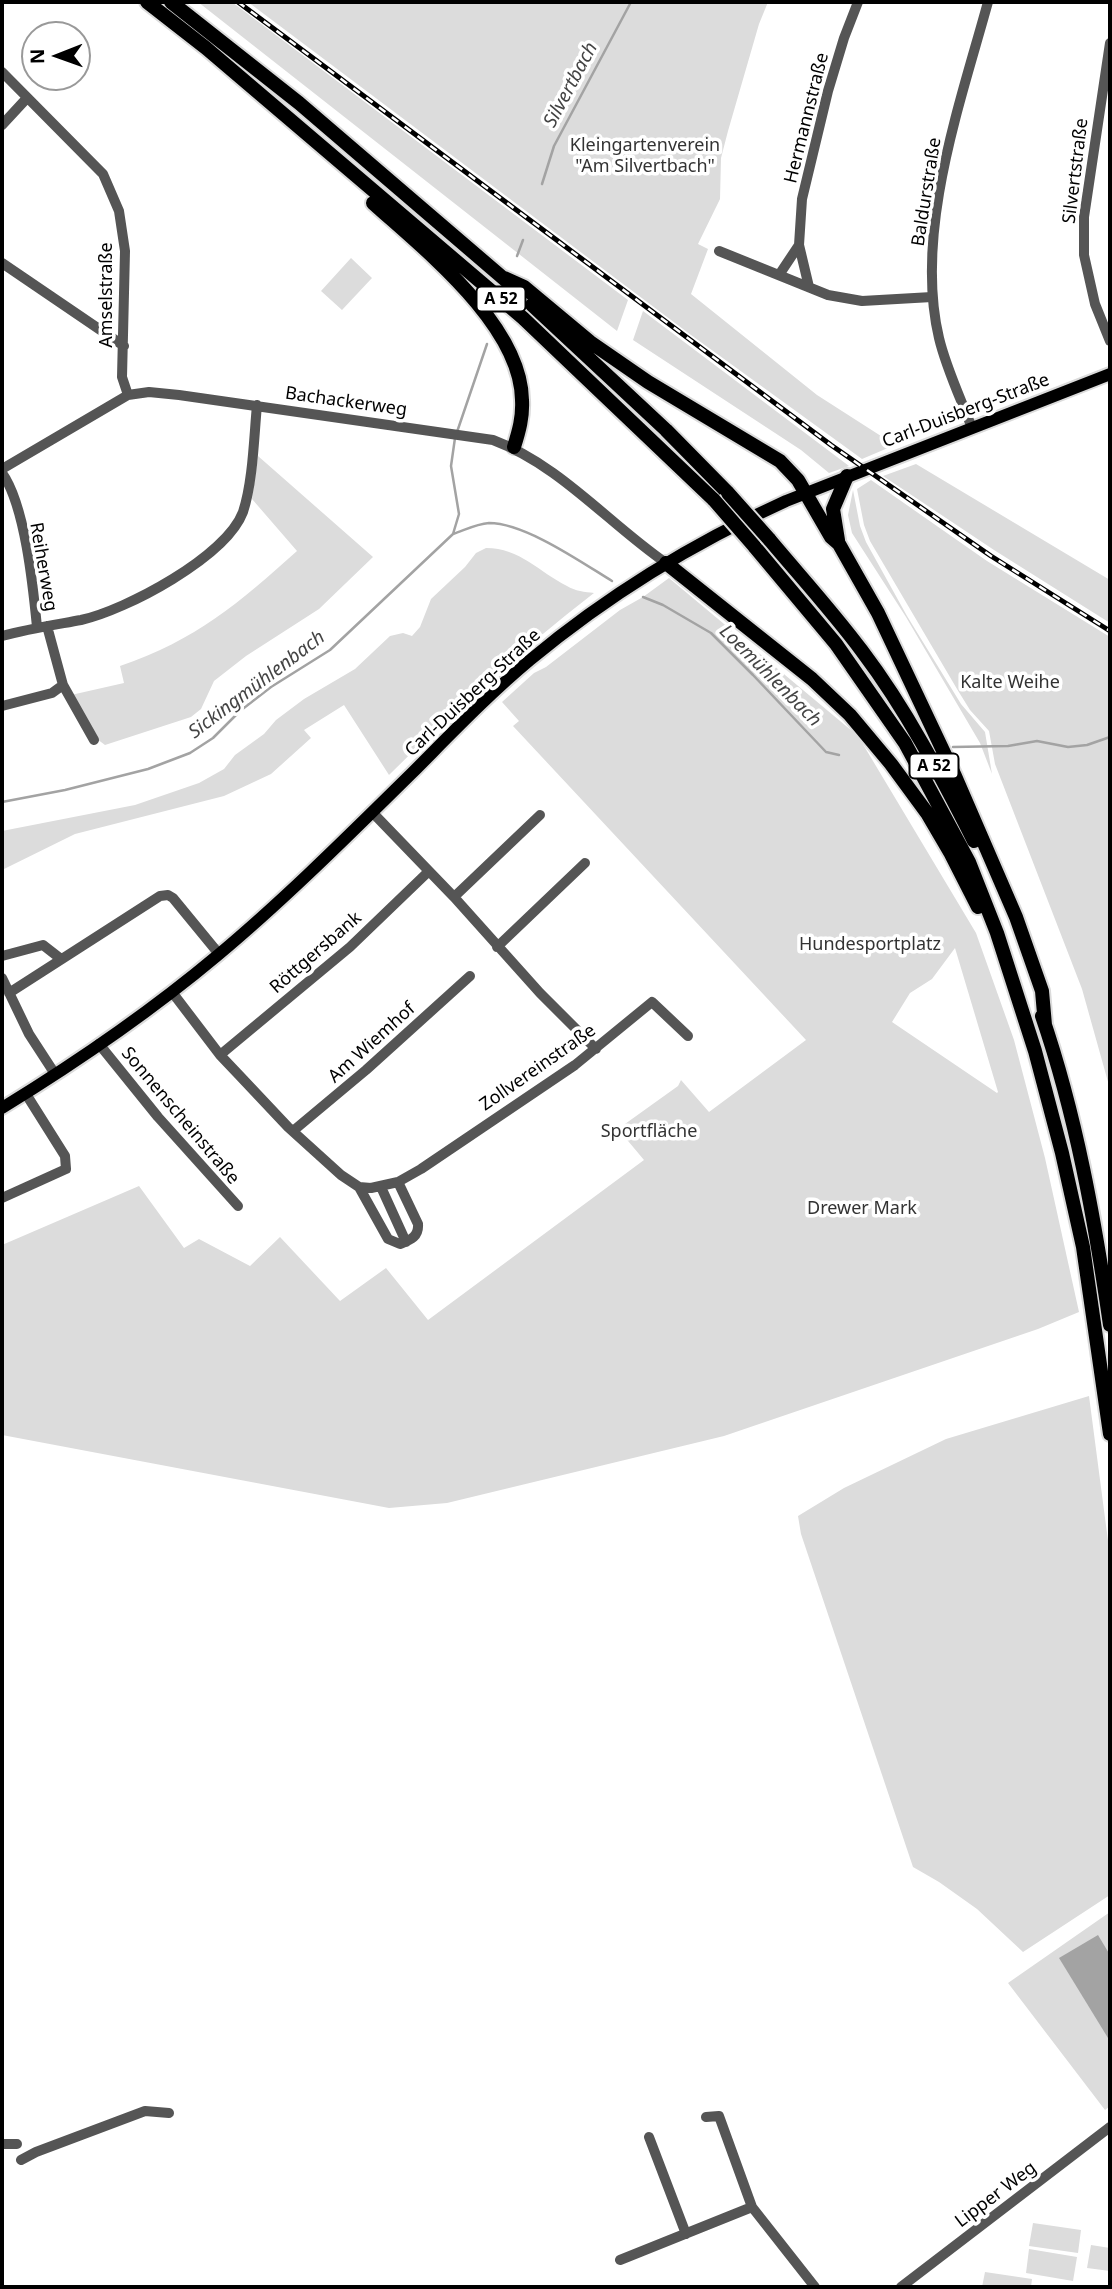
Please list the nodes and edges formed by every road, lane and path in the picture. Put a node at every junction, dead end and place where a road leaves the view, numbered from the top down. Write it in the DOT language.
graph roads {
  1 [pos="148,2"];
  2 [pos="171,2"];
  3 [pos="858,2"];
  4 [pos="988,2"];
  5 [pos="1110,43"];
  6 [pos="2,72"];
  7 [pos="27,98"];
  8 [pos="277,109"];
  9 [pos="2,125"];
  10 [pos="799,245"];
  11 [pos="719,250"];
  12 [pos="2,263"];
  13 [pos="779,275"];
  14 [pos="504,278"];
  15 [pos="808,287"];
  16 [pos="932,297"];
  17 [pos="1110,341"];
  18 [pos="124,346"];
  19 [pos="1110,374"];
  20 [pos="128,395"];
  21 [pos="257,405"];
  22 [pos="972,428"];
  23 [pos="514,447"];
  24 [pos="2,471"];
  25 [pos="847,476"];
  26 [pos="806,493"];
  27 [pos="839,544"];
  28 [pos="666,563"];
  29 [pos="42,626"];
  30 [pos="2,636"];
  31 [pos="63,685"];
  32 [pos="2,706"];
  33 [pos="94,740"];
  34 [pos="372,812"];
  35 [pos="540,816"];
  36 [pos="585,863"];
  37 [pos="428,872"];
  38 [pos="454,897"];
  39 [pos="997,933"];
  40 [pos="497,947"];
  41 [pos="219,954"];
  42 [pos="2,956"];
  43 [pos="61,959"];
  44 [pos="470,976"];
  45 [pos="2,978"];
  46 [pos="172,992"];
  47 [pos="9,993"];
  48 [pos="1045,1025"];
  49 [pos="688,1036"];
  50 [pos="99,1044"];
  51 [pos="596,1049"];
  52 [pos="220,1055"];
  53 [pos="55,1074"];
  54 [pos="26,1094"];
  55 [pos="2,1108"];
  56 [pos="293,1131"];
  57 [pos="398,1182"];
  58 [pos="359,1187"];
  59 [pos="381,1187"];
  60 [pos="2,1198"];
  61 [pos="238,1206"];
  62 [pos="406,1242"];
  63 [pos="1110,1325"];
  64 [pos="1110,1434"];
  65 [pos="169,2113"];
  66 [pos="706,2118"];
  67 [pos="1110,2127"];
  68 [pos="649,2137"];
  69 [pos="2,2144"];
  70 [pos="17,2144"];
  71 [pos="21,2160"];
  72 [pos="752,2207"];
  73 [pos="685,2234"];
  74 [pos="620,2260"];
  75 [pos="815,2287"];
  76 [pos="901,2287"];
  1 -- 8 [label="highway, A 52"];
  2 -- 14 [label="highway, A 52"];
  3 -- 10 [label="street, Hermannstraße"];
  4 -- 16 [label="street, Baldurstraße"];
  5 -- 17 [label="street, Silvertstraße"];
  6 -- 7 [label="street, Amselstraße"];
  7 -- 9 [label="street"];
  7 -- 18 [label="street, Amselstraße"];
  8 -- 23 [label="highway"];
  8 -- 39 [label="highway, A 52, bridge"];
  10 -- 13 [label="street, Hermannstraße"];
  10 -- 15 [label="street, Hermannstraße"];
  11 -- 13 [label="street"];
  12 -- 18 [label="street"];
  13 -- 15 [label="street"];
  14 -- 26 [label="highway"];
  14 -- 48 [label="highway, A 52, bridge"];
  15 -- 16 [label="street"];
  16 -- 22 [label="street, Baldurstraße"];
  18 -- 20 [label="street, Amselstraße"];
  19 -- 22 [label="main road, Carl-Duisberg-Straße"];
  20 -- 21 [label="street, Bachackerweg"];
  20 -- 24 [label="street, Bachackerweg"];
  21 -- 23 [label="street, Bachackerweg"];
  21 -- 29 [label="street"];
  22 -- 25 [label="main road, Carl-Duisberg-Straße"];
  23 -- 28 [label="street, Bachackerweg"];
  24 -- 29 [label="street, Reiherweg"];
  25 -- 26 [label="main road, Carl-Duisberg-Straße"];
  25 -- 27 [label="highway"];
  26 -- 27 [label="highway"];
  26 -- 28 [label="main road, Carl-Duisberg-Straße"];
  27 -- 48 [label="highway"];
  28 -- 34 [label="main road, Carl-Duisberg-Straße"];
  28 -- 39 [label="highway"];
  29 -- 30 [label="street"];
  29 -- 31 [label="street, Reiherweg"];
  31 -- 32 [label="street"];
  31 -- 33 [label="street, Reiherweg"];
  34 -- 37 [label="street"];
  34 -- 41 [label="main road, Carl-Duisberg-Straße"];
  35 -- 38 [label="street"];
  36 -- 40 [label="street"];
  37 -- 38 [label="street"];
  37 -- 52 [label="street, Röttgersbank"];
  38 -- 40 [label="street"];
  39 -- 64 [label="highway, A 52"];
  40 -- 51 [label="street"];
  41 -- 43 [label="street"];
  41 -- 46 [label="main road, Carl-Duisberg-Straße"];
  42 -- 43 [label="street"];
  43 -- 47 [label="street"];
  44 -- 56 [label="street, Am Wiemhof"];
  45 -- 47 [label="street"];
  46 -- 50 [label="main road, Carl-Duisberg-Straße"];
  46 -- 52 [label="street"];
  47 -- 53 [label="street"];
  48 -- 63 [label="highway, A 52"];
  49 -- 51 [label="street, Zollvereinstraße"];
  50 -- 53 [label="main road, Carl-Duisberg-Straße"];
  50 -- 61 [label="street, Sonnenscheinstraße"];
  51 -- 57 [label="street, Zollvereinstraße"];
  52 -- 56 [label="street"];
  53 -- 54 [label="main road, Carl-Duisberg-Straße"];
  54 -- 55 [label="main road, Carl-Duisberg-Straße"];
  54 -- 60 [label="street"];
  56 -- 58 [label="street"];
  57 -- 59 [label="street, Zollvereinstraße"];
  57 -- 62 [label="street"];
  58 -- 59 [label="street, Zollvereinstraße"];
  58 -- 62 [label="street"];
  59 -- 62 [label="street"];
  65 -- 71 [label="street"];
  66 -- 72 [label="street"];
  67 -- 76 [label="street, Lipper Weg"];
  68 -- 73 [label="street"];
  69 -- 70 [label="street"];
  72 -- 73 [label="street"];
  72 -- 75 [label="street"];
  73 -- 74 [label="street"];
}
